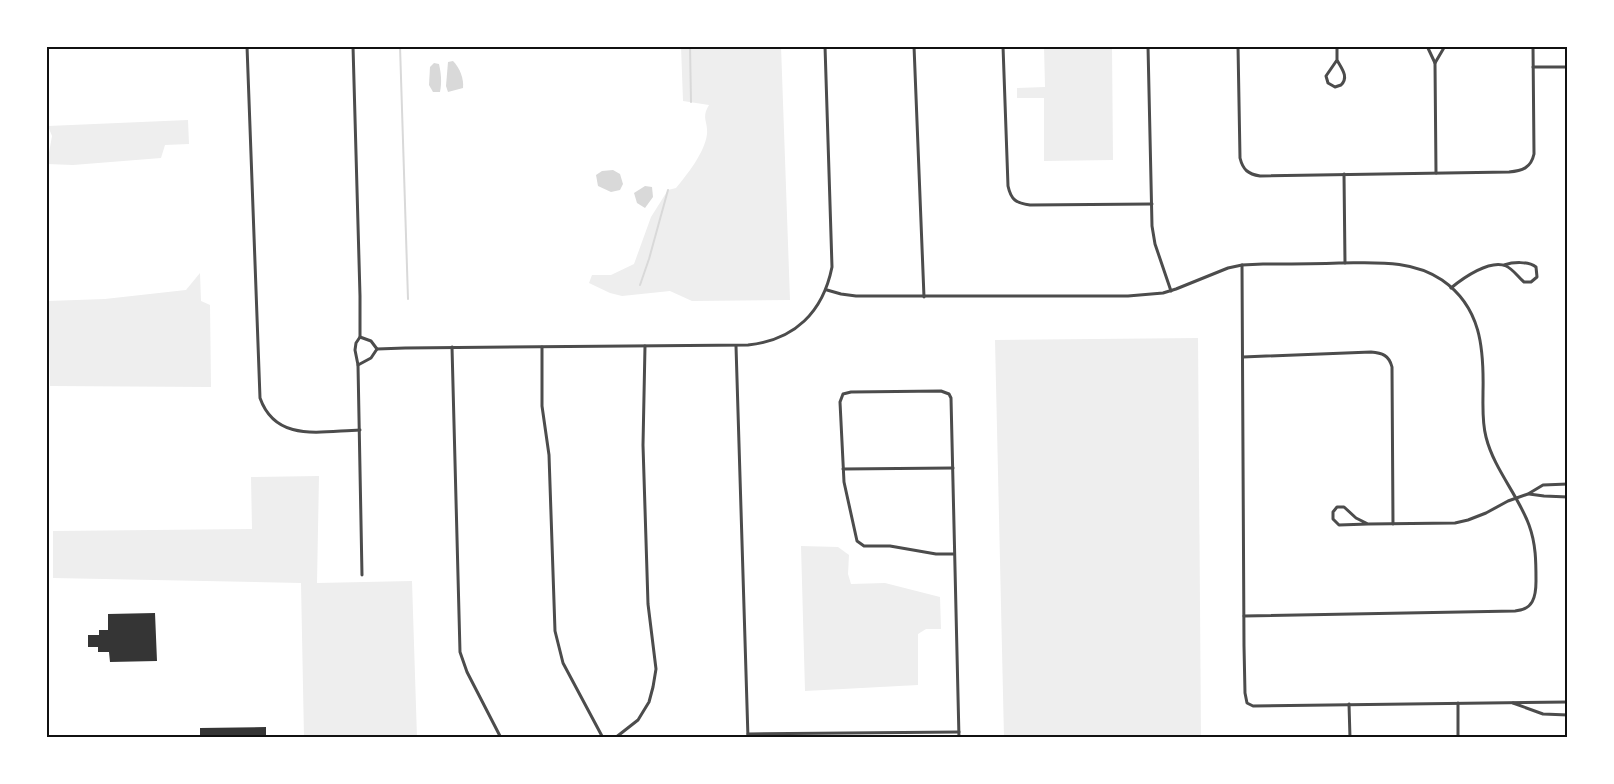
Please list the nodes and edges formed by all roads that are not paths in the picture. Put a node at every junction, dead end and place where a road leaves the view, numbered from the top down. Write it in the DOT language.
graph roads {
  1 [pos="247,46"];
  2 [pos="353,46"];
  3 [pos="825,46"];
  4 [pos="914,46"];
  5 [pos="1003,46"];
  6 [pos="1148,46"];
  7 [pos="1238,46"];
  8 [pos="1337,46"];
  9 [pos="1427,46"];
  10 [pos="1445,46"];
  11 [pos="1533,46"];
  12 [pos="1337,60"];
  13 [pos="1434,63"];
  14 [pos="1533,67"];
  15 [pos="1568,67"];
  16 [pos="1436,173"];
  17 [pos="1344,174"];
  18 [pos="1152,204"];
  19 [pos="1345,263"];
  20 [pos="1504,265"];
  21 [pos="1242,266"];
  22 [pos="1451,288"];
  23 [pos="826,290"];
  24 [pos="1171,290"];
  25 [pos="924,296"];
  26 [pos="360,336"];
  27 [pos="645,346"];
  28 [pos="736,346"];
  29 [pos="452,347"];
  30 [pos="542,347"];
  31 [pos="377,350"];
  32 [pos="1243,357"];
  33 [pos="358,365"];
  34 [pos="360,430"];
  35 [pos="953,468"];
  36 [pos="843,469"];
  37 [pos="1568,484"];
  38 [pos="1528,494"];
  39 [pos="1568,497"];
  40 [pos="1516,498"];
  41 [pos="1368,524"];
  42 [pos="1393,524"];
  43 [pos="954,554"];
  44 [pos="362,575"];
  45 [pos="1244,616"];
  46 [pos="1510,702"];
  47 [pos="1568,702"];
  48 [pos="1458,703"];
  49 [pos="1350,704"];
  50 [pos="1568,715"];
  51 [pos="958,732"];
  52 [pos="748,736"];
  53 [pos="502,738"];
  54 [pos="603,738"];
  55 [pos="615,738"];
  56 [pos="959,738"];
  57 [pos="1350,738"];
  58 [pos="1458,738"];
  1 -- 34 [label="street"];
  2 -- 26 [label="street"];
  3 -- 23 [label="street"];
  4 -- 25 [label="street"];
  5 -- 18 [label="street"];
  6 -- 18 [label="street"];
  7 -- 17 [label="street"];
  8 -- 12 [label="street"];
  9 -- 13 [label="street"];
  10 -- 13 [label="street"];
  11 -- 14 [label="street"];
  12 -- 12 [label="street"];
  13 -- 16 [label="street"];
  14 -- 15 [label="street"];
  14 -- 16 [label="street"];
  16 -- 17 [label="street"];
  17 -- 19 [label="street"];
  18 -- 24 [label="street"];
  19 -- 21 [label="street"];
  19 -- 22 [label="street"];
  20 -- 20 [label="street"];
  20 -- 22 [label="street"];
  21 -- 24 [label="street"];
  21 -- 32 [label="street"];
  22 -- 40 [label="street"];
  23 -- 25 [label="street"];
  23 -- 28 [label="street"];
  24 -- 25 [label="street"];
  26 -- 31 [label="street"];
  26 -- 33 [label="street"];
  27 -- 28 [label="street"];
  27 -- 30 [label="street"];
  27 -- 55 [label="street"];
  28 -- 52 [label="street"];
  29 -- 30 [label="street"];
  29 -- 31 [label="street"];
  29 -- 53 [label="street"];
  30 -- 54 [label="street"];
  31 -- 33 [label="street"];
  32 -- 42 [label="street"];
  32 -- 45 [label="street"];
  33 -- 34 [label="street"];
  34 -- 44 [label="street"];
  35 -- 36 [label="street"];
  35 -- 36 [label="street"];
  35 -- 43 [label="street"];
  36 -- 43 [label="street"];
  37 -- 38 [label="street"];
  38 -- 39 [label="street"];
  38 -- 40 [label="street"];
  40 -- 42 [label="street"];
  40 -- 45 [label="street"];
  41 -- 41 [label="street"];
  41 -- 42 [label="street"];
  43 -- 51 [label="street"];
  45 -- 49 [label="street"];
  46 -- 47 [label="street"];
  46 -- 48 [label="street"];
  46 -- 50 [label="street"];
  48 -- 49 [label="street"];
  48 -- 58 [label="street"];
  49 -- 57 [label="street"];
  51 -- 52 [label="street"];
  51 -- 56 [label="street"];
}
